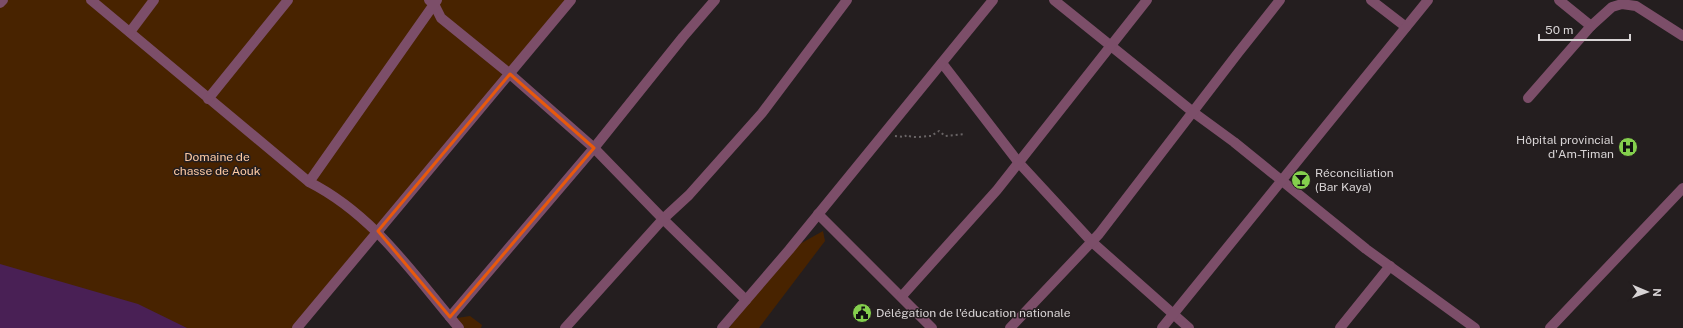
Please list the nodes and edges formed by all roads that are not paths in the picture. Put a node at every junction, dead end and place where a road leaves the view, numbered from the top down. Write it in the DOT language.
graph roads {
  1 [pos="3,0"];
  2 [pos="91,0"];
  3 [pos="154,0"];
  4 [pos="288,0"];
  5 [pos="571,0"];
  6 [pos="714,0"];
  7 [pos="847,0"];
  8 [pos="993,0"];
  9 [pos="1054,0"];
  10 [pos="1147,0"];
  11 [pos="1280,0"];
  12 [pos="1371,0"];
  13 [pos="1428,0"];
  14 [pos="1559,0"];
  15 [pos="433,1"];
  16 [pos="0,3"];
  17 [pos="1591,26"];
  18 [pos="1406,27"];
  19 [pos="130,32"];
  20 [pos="1683,36"];
  21 [pos="1111,46"];
  22 [pos="942,63"];
  23 [pos="510,74"];
  24 [pos="1528,98"];
  25 [pos="208,99"];
  26 [pos="1193,112"];
  27 [pos="594,148"];
  28 [pos="1019,163"];
  29 [pos="1282,180"];
  30 [pos="309,182"];
  31 [pos="1683,188"];
  32 [pos="818,214"];
  33 [pos="663,220"];
  34 [pos="378,231"];
  35 [pos="1092,242"];
  36 [pos="1390,266"];
  37 [pos="902,296"];
  38 [pos="746,300"];
  39 [pos="1174,313"];
  40 [pos="450,318"];
  41 [pos="297,328"];
  42 [pos="459,328"];
  43 [pos="565,328"];
  44 [pos="722,328"];
  45 [pos="932,328"];
  46 [pos="1010,328"];
  47 [pos="1162,328"];
  48 [pos="1189,328"];
  49 [pos="1340,328"];
  50 [pos="1475,328"];
  51 [pos="1550,328"];
  1 -- 16 [label="street"];
  2 -- 19 [label="street"];
  3 -- 19 [label="street"];
  4 -- 25 [label="street"];
  5 -- 23 [label="street"];
  6 -- 27 [label="street"];
  7 -- 33 [label="street"];
  8 -- 22 [label="street"];
  9 -- 21 [label="street"];
  10 -- 21 [label="street"];
  11 -- 26 [label="street"];
  12 -- 18 [label="street"];
  13 -- 18 [label="street"];
  14 -- 17 [label="street"];
  15 -- 23 [label="street"];
  15 -- 30 [label="street"];
  17 -- 20 [label="street"];
  17 -- 24 [label="street"];
  18 -- 29 [label="street"];
  19 -- 25 [label="street"];
  21 -- 26 [label="street"];
  21 -- 28 [label="street"];
  22 -- 28 [label="street"];
  22 -- 32 [label="street"];
  23 -- 27 [label="street"];
  23 -- 34 [label="street"];
  25 -- 30 [label="street"];
  26 -- 29 [label="street"];
  26 -- 35 [label="street"];
  27 -- 33 [label="street"];
  27 -- 40 [label="street"];
  28 -- 35 [label="street"];
  28 -- 37 [label="street"];
  29 -- 36 [label="street"];
  29 -- 39 [label="street"];
  30 -- 34 [label="street"];
  31 -- 51 [label="street"];
  32 -- 37 [label="street"];
  32 -- 38 [label="street"];
  33 -- 38 [label="street"];
  33 -- 43 [label="street"];
  34 -- 40 [label="street"];
  34 -- 41 [label="street"];
  35 -- 39 [label="street"];
  35 -- 46 [label="street"];
  36 -- 49 [label="street"];
  36 -- 50 [label="street"];
  37 -- 45 [label="street"];
  38 -- 44 [label="street"];
  39 -- 47 [label="street"];
  39 -- 48 [label="street"];
  40 -- 42 [label="street"];
}
